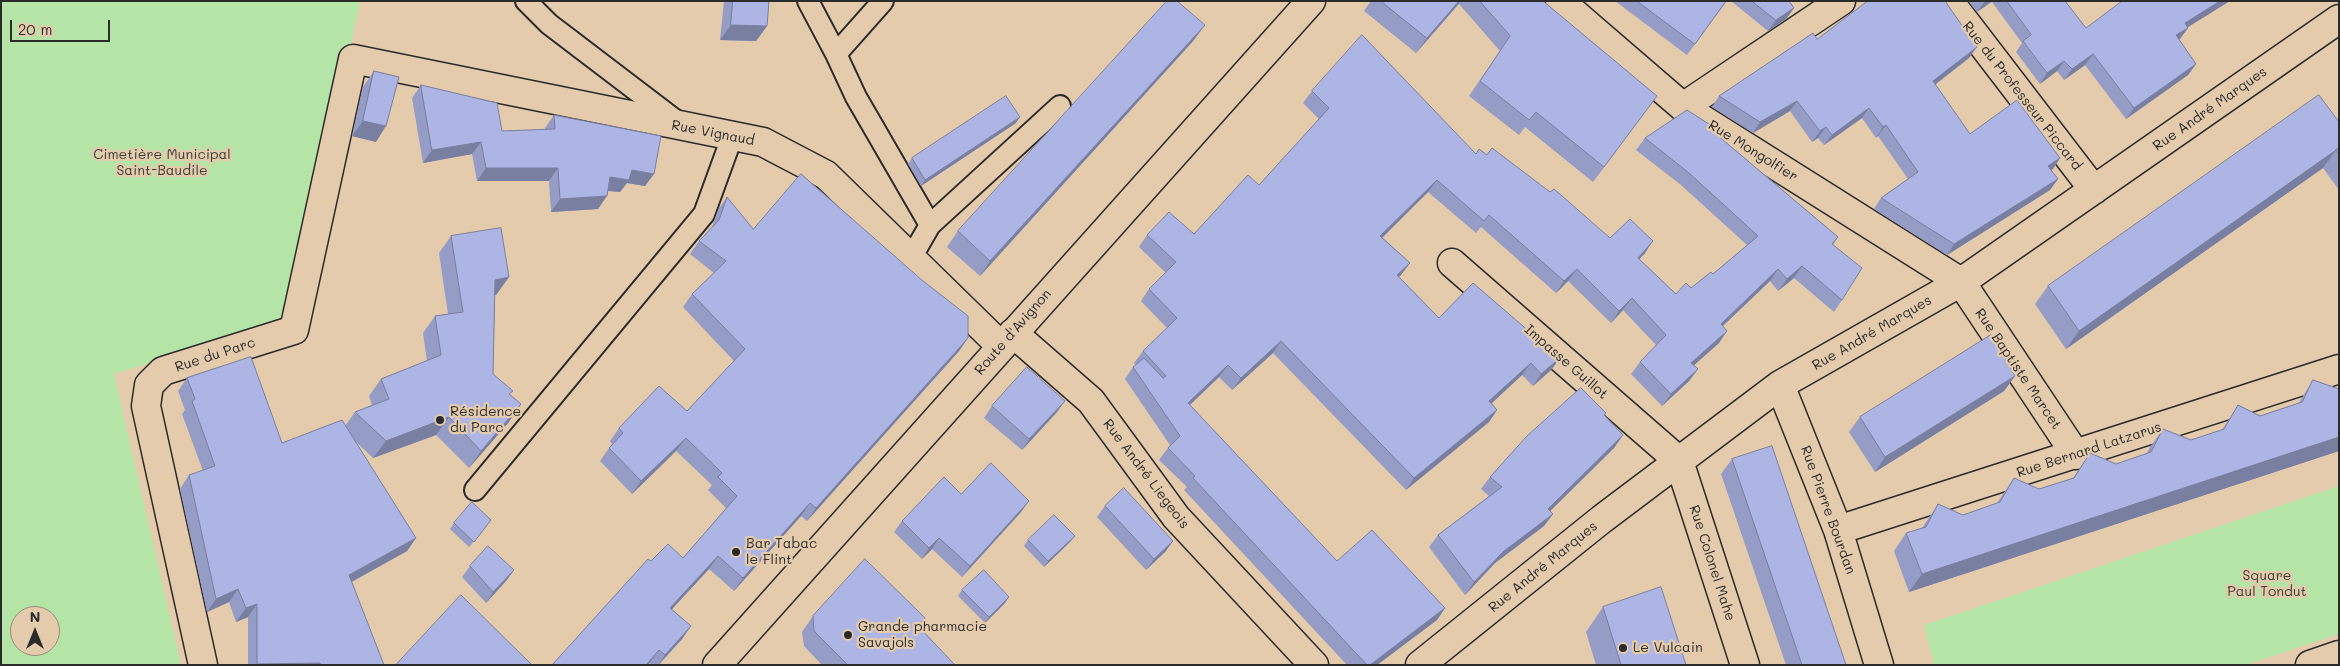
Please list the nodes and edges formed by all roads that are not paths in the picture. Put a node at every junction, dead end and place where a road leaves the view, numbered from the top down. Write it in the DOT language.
graph roads {
  1 [pos="526,1"];
  2 [pos="808,1"];
  3 [pos="882,1"];
  4 [pos="1311,1"];
  5 [pos="1560,1"];
  6 [pos="1841,1"];
  7 [pos="1949,1"];
  8 [pos="2339,19"];
  9 [pos="836,54"];
  10 [pos="353,59"];
  11 [pos="1060,106"];
  12 [pos="1683,107"];
  13 [pos="686,128"];
  14 [pos="732,137"];
  15 [pos="2094,190"];
  16 [pos="930,225"];
  17 [pos="911,258"];
  18 [pos="1452,263"];
  19 [pos="1961,282"];
  20 [pos="1007,340"];
  21 [pos="2339,369"];
  22 [pos="1780,385"];
  23 [pos="2076,455"];
  24 [pos="1679,461"];
  25 [pos="475,490"];
  26 [pos="1838,530"];
  27 [pos="2339,655"];
  28 [pos="203,665"];
  29 [pos="717,665"];
  30 [pos="1314,665"];
  31 [pos="1420,665"];
  32 [pos="1745,665"];
  33 [pos="1879,665"];
  34 [pos="2310,665"];
  1 -- 13 [label="lane"];
  2 -- 9 [label="lane"];
  3 -- 9 [label="lane"];
  4 -- 20 [label="street, Route d'Avignon"];
  5 -- 12 [label="street, Rue Mongolfier"];
  6 -- 12 [label="street"];
  7 -- 15 [label="street, Rue du Professeur Piccard"];
  8 -- 15 [label="street, Rue André Marques"];
  9 -- 16 [label="lane"];
  10 -- 13 [label="street, Rue Vignaud"];
  10 -- 28 [label="street, Rue du Parc"];
  11 -- 16 [label="lane"];
  12 -- 19 [label="street, Rue Mongolfier"];
  13 -- 14 [label="street, Rue Vignaud"];
  14 -- 17 [label="street, Rue Vignaud"];
  14 -- 25 [label="lane"];
  15 -- 19 [label="street, Rue André Marques"];
  16 -- 17 [label="lane"];
  17 -- 20 [label="street, Rue Vignaud"];
  18 -- 24 [label="street, Impasse Guillot"];
  19 -- 22 [label="street, Rue André Marques"];
  19 -- 23 [label="street, Rue Baptiste Marcet"];
  20 -- 29 [label="street, Route d'Avignon"];
  20 -- 30 [label="street, Rue André Liegeois"];
  21 -- 23 [label="street, Rue Bernard Latzarus"];
  22 -- 24 [label="street, Rue André Marques"];
  22 -- 26 [label="street, Rue Pierre Bourdan"];
  23 -- 26 [label="street, Rue Bernard Latzarus"];
  24 -- 31 [label="street, Rue André Marques"];
  24 -- 32 [label="street, Rue Colonel Mahe"];
  26 -- 33 [label="street, Rue Pierre Bourdan"];
  27 -- 34 [label="street"];
}
